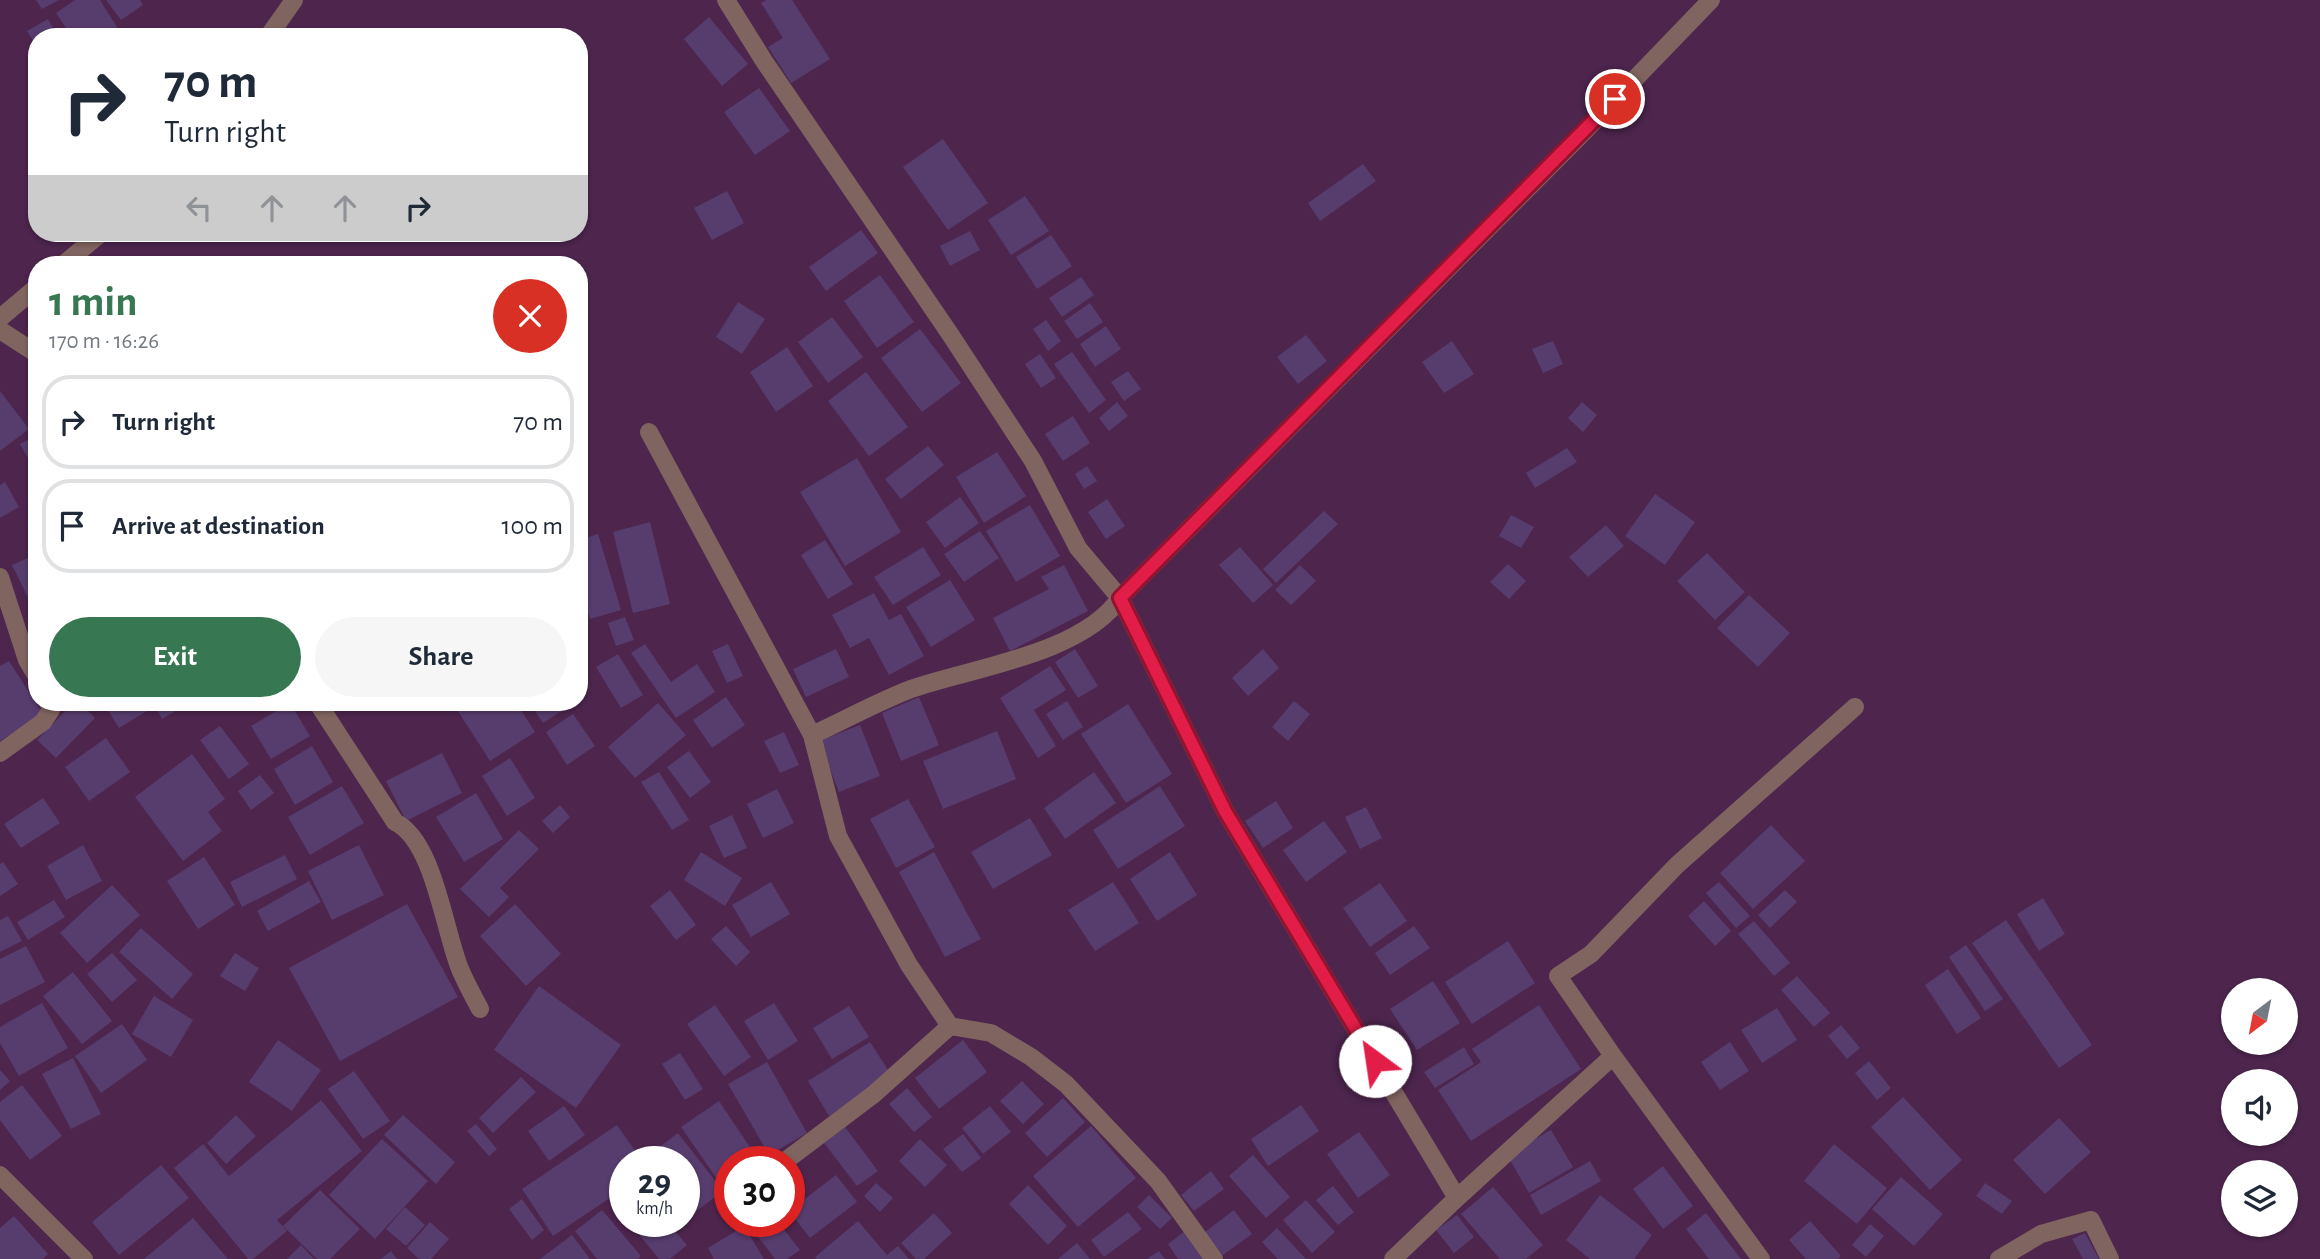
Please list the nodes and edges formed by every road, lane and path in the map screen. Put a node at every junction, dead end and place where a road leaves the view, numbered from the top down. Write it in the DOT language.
graph roads {
  1 [pos="294,0"];
  2 [pos="726,0"];
  3 [pos="1711,0"];
  4 [pos="274,28"];
  5 [pos="90,242"];
  6 [pos="74,256"];
  7 [pos="28,295"];
  8 [pos="0,318"];
  9 [pos="0,330"];
  10 [pos="28,348"];
  11 [pos="649,432"];
  12 [pos="0,576"];
  13 [pos="1120,598"];
  14 [pos="28,662"];
  15 [pos="1855,707"];
  16 [pos="50,711"];
  17 [pos="323,711"];
  18 [pos="812,735"];
  19 [pos="0,753"];
  20 [pos="480,1009"];
  21 [pos="950,1027"];
  22 [pos="1613,1056"];
  23 [pos="805,1146"];
  24 [pos="0,1175"];
  25 [pos="1457,1198"];
  26 [pos="84,1259"];
  27 [pos="1214,1259"];
  28 [pos="1393,1259"];
  29 [pos="1760,1259"];
  30 [pos="1999,1259"];
  31 [pos="2110,1259"];
  1 -- 4 [label="street"];
  2 -- 13 [label="street"];
  3 -- 13 [label="street"];
  5 -- 6 [label="street"];
  7 -- 8 [label="street"];
  9 -- 10 [label="street"];
  11 -- 18 [label="street"];
  12 -- 14 [label="street"];
  13 -- 18 [label="street"];
  13 -- 25 [label="street"];
  15 -- 22 [label="street"];
  16 -- 19 [label="street"];
  17 -- 20 [label="street"];
  18 -- 21 [label="street"];
  21 -- 23 [label="street"];
  21 -- 27 [label="street"];
  22 -- 25 [label="street"];
  22 -- 29 [label="street"];
  24 -- 26 [label="street"];
  25 -- 28 [label="street"];
  30 -- 31 [label="street"];
}
